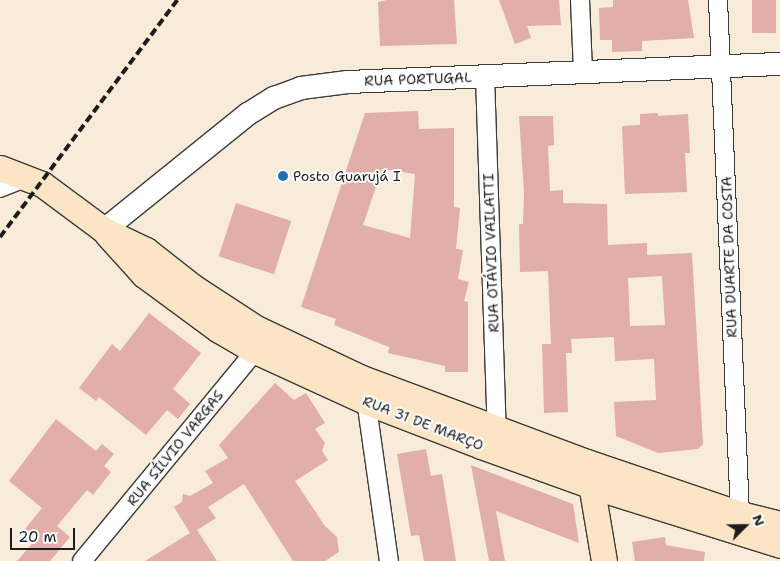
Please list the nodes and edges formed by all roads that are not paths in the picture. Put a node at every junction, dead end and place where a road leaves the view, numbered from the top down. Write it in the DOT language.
graph roads {
  1 [pos="580,0"];
  2 [pos="718,0"];
  3 [pos="780,64"];
  4 [pos="721,67"];
  5 [pos="582,72"];
  6 [pos="485,76"];
  7 [pos="0,168"];
  8 [pos="27,176"];
  9 [pos="0,188"];
  10 [pos="104,230"];
  11 [pos="262,343"];
  12 [pos="362,378"];
  13 [pos="367,402"];
  14 [pos="497,430"];
  15 [pos="587,462"];
  16 [pos="592,486"];
  17 [pos="740,514"];
  18 [pos="780,524"];
  19 [pos="780,545"];
  20 [pos="82,561"];
  21 [pos="389,561"];
  22 [pos="604,561"];
  1 -- 5 [label="street"];
  2 -- 4 [label="street, RUA DUARTE DA COSTA"];
  3 -- 4 [label="street, RUA PORTUGAL"];
  4 -- 5 [label="street, RUA PORTUGAL"];
  4 -- 17 [label="street, RUA DUARTE DA COSTA"];
  5 -- 6 [label="street, RUA PORTUGAL"];
  6 -- 10 [label="street, RUA PORTUGAL"];
  6 -- 14 [label="street, RUA OTÁVIO VAILATTI"];
  7 -- 8 [label="main road, RUA 31 DE MARÇO"];
  8 -- 9 [label="street"];
  8 -- 10 [label="main road, RUA 31 DE MARÇO"];
  10 -- 11 [label="main road, RUA 31 DE MARÇO"];
  11 -- 12 [label="main road, RUA 31 DE MARÇO"];
  11 -- 13 [label="main road, RUA 31 DE MARÇO"];
  11 -- 20 [label="street, RUA SÍLVIO VARGAS"];
  12 -- 13 [label="street"];
  12 -- 14 [label="main road, RUA 31 DE MARÇO"];
  13 -- 16 [label="main road, RUA 31 DE MARÇO"];
  13 -- 21 [label="street"];
  14 -- 15 [label="main road, RUA 31 DE MARÇO"];
  15 -- 16 [label="main road"];
  15 -- 17 [label="main road, RUA 31 DE MARÇO"];
  16 -- 19 [label="main road, RUA 31 DE MARÇO"];
  16 -- 22 [label="main road"];
  17 -- 18 [label="main road, RUA 31 DE MARÇO"];
}
